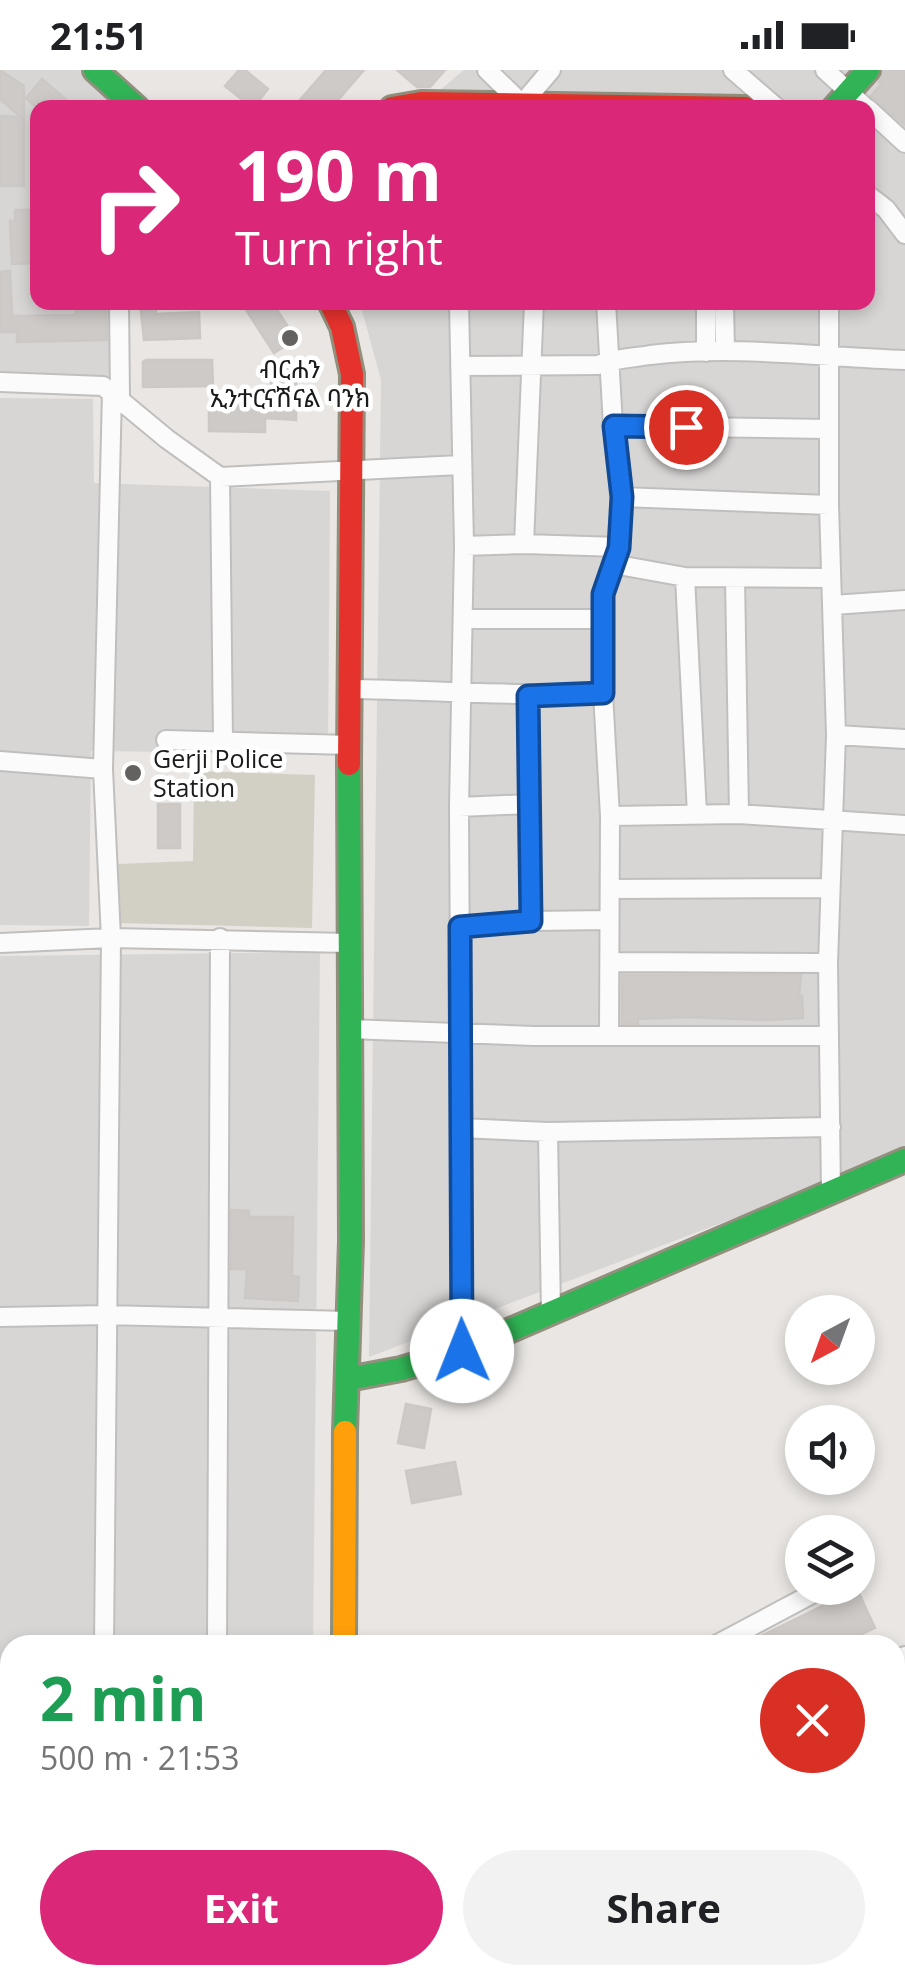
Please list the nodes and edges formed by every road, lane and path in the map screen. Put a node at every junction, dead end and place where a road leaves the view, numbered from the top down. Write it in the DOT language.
graph roads {
  1 [pos="94,70"];
  2 [pos="487,70"];
  3 [pos="552,70"];
  4 [pos="733,70"];
  5 [pos="825,70"];
  6 [pos="868,70"];
  7 [pos="117,99"];
  8 [pos="512,100"];
  9 [pos="523,100"];
  10 [pos="768,100"];
  11 [pos="851,100"];
  12 [pos="856,100"];
  13 [pos="875,120"];
  14 [pos="905,143"];
  15 [pos="875,200"];
  16 [pos="905,234"];
  17 [pos="119,310"];
  18 [pos="334,310"];
  19 [pos="459,310"];
  20 [pos="534,310"];
  21 [pos="606,310"];
  22 [pos="707,310"];
  23 [pos="723,310"];
  24 [pos="829,310"];
  25 [pos="715,351"];
  26 [pos="829,357"];
  27 [pos="905,360"];
  28 [pos="608,361"];
  29 [pos="460,366"];
  30 [pos="533,367"];
  31 [pos="0,382"];
  32 [pos="116,395"];
  33 [pos="614,426"];
  34 [pos="829,429"];
  35 [pos="460,465"];
  36 [pos="348,470"];
  37 [pos="220,477"];
  38 [pos="622,497"];
  39 [pos="829,505"];
  40 [pos="524,544"];
  41 [pos="464,546"];
  42 [pos="616,556"];
  43 [pos="685,576"];
  44 [pos="736,578"];
  45 [pos="830,578"];
  46 [pos="905,600"];
  47 [pos="833,605"];
  48 [pos="463,619"];
  49 [pos="603,619"];
  50 [pos="349,690"];
  51 [pos="461,691"];
  52 [pos="603,693"];
  53 [pos="528,696"];
  54 [pos="836,734"];
  55 [pos="905,739"];
  56 [pos="166,740"];
  57 [pos="223,740"];
  58 [pos="350,745"];
  59 [pos="0,761"];
  60 [pos="103,769"];
  61 [pos="530,804"];
  62 [pos="459,807"];
  63 [pos="697,814"];
  64 [pos="739,814"];
  65 [pos="610,816"];
  66 [pos="834,822"];
  67 [pos="905,826"];
  68 [pos="830,888"];
  69 [pos="610,889"];
  70 [pos="609,920"];
  71 [pos="531,921"];
  72 [pos="460,927"];
  73 [pos="110,938"];
  74 [pos="220,938"];
  75 [pos="0,943"];
  76 [pos="348,943"];
  77 [pos="610,962"];
  78 [pos="828,963"];
  79 [pos="349,1029"];
  80 [pos="461,1035"];
  81 [pos="609,1036"];
  82 [pos="828,1036"];
  83 [pos="831,1127"];
  84 [pos="460,1128"];
  85 [pos="548,1132"];
  86 [pos="905,1160"];
  87 [pos="831,1193"];
  88 [pos="551,1313"];
  89 [pos="106,1315"];
  90 [pos="0,1317"];
  91 [pos="217,1320"];
  92 [pos="348,1322"];
  93 [pos="462,1351"];
  94 [pos="348,1379"];
  95 [pos="791,1605"];
  96 [pos="104,1635"];
  97 [pos="217,1635"];
  98 [pos="344,1635"];
  99 [pos="735,1635"];
  1 -- 7 [label="main road"];
  2 -- 8 [label="street"];
  3 -- 9 [label="street"];
  4 -- 10 [label="street"];
  5 -- 11 [label="street"];
  6 -- 12 [label="main road"];
  13 -- 14 [label="street"];
  15 -- 16 [label="street"];
  17 -- 32 [label="street"];
  18 -- 36 [label="main road"];
  19 -- 29 [label="street"];
  20 -- 30 [label="street"];
  21 -- 28 [label="street"];
  22 -- 25 [label="street"];
  23 -- 25 [label="street"];
  24 -- 26 [label="street"];
  25 -- 26 [label="street"];
  25 -- 28 [label="street"];
  26 -- 27 [label="street"];
  26 -- 34 [label="street"];
  28 -- 30 [label="street"];
  28 -- 33 [label="street"];
  29 -- 30 [label="street"];
  29 -- 35 [label="street"];
  30 -- 40 [label="street"];
  31 -- 32 [label="street"];
  32 -- 37 [label="street"];
  32 -- 60 [label="street"];
  33 -- 34 [label="street"];
  33 -- 38 [label="street"];
  34 -- 39 [label="street"];
  35 -- 36 [label="street"];
  35 -- 41 [label="street"];
  36 -- 37 [label="street"];
  36 -- 50 [label="main road"];
  37 -- 57 [label="street"];
  38 -- 39 [label="street"];
  38 -- 42 [label="street"];
  39 -- 45 [label="street"];
  40 -- 41 [label="street"];
  40 -- 42 [label="street"];
  41 -- 48 [label="street"];
  42 -- 43 [label="street"];
  42 -- 49 [label="street"];
  43 -- 44 [label="street"];
  43 -- 63 [label="street"];
  44 -- 45 [label="street"];
  44 -- 64 [label="street"];
  45 -- 47 [label="street"];
  46 -- 47 [label="street"];
  47 -- 54 [label="street"];
  48 -- 49 [label="street"];
  48 -- 51 [label="street"];
  49 -- 52 [label="street"];
  50 -- 51 [label="street"];
  50 -- 58 [label="main road"];
  51 -- 53 [label="street"];
  51 -- 62 [label="street"];
  52 -- 53 [label="street"];
  52 -- 65 [label="street"];
  53 -- 61 [label="street"];
  54 -- 55 [label="street"];
  54 -- 66 [label="street"];
  56 -- 57 [label="street"];
  57 -- 58 [label="street"];
  58 -- 76 [label="main road"];
  59 -- 60 [label="street"];
  60 -- 73 [label="street"];
  61 -- 62 [label="street"];
  61 -- 71 [label="street"];
  62 -- 72 [label="street"];
  63 -- 64 [label="street"];
  63 -- 65 [label="street"];
  64 -- 66 [label="street"];
  65 -- 69 [label="street"];
  66 -- 67 [label="street"];
  66 -- 68 [label="street"];
  68 -- 69 [label="street"];
  68 -- 78 [label="street"];
  69 -- 70 [label="street"];
  70 -- 71 [label="street"];
  70 -- 77 [label="street"];
  71 -- 72 [label="street"];
  72 -- 80 [label="street"];
  73 -- 74 [label="street"];
  73 -- 75 [label="street"];
  73 -- 89 [label="street"];
  74 -- 76 [label="street"];
  74 -- 91 [label="street"];
  76 -- 79 [label="main road"];
  77 -- 78 [label="street"];
  77 -- 81 [label="street"];
  78 -- 82 [label="street"];
  79 -- 80 [label="street"];
  79 -- 92 [label="main road"];
  80 -- 81 [label="street"];
  80 -- 84 [label="street"];
  81 -- 82 [label="street"];
  82 -- 83 [label="street"];
  83 -- 85 [label="street"];
  83 -- 87 [label="street"];
  84 -- 85 [label="street"];
  84 -- 93 [label="street"];
  85 -- 88 [label="street"];
  86 -- 87 [label="main road"];
  87 -- 88 [label="main road"];
  88 -- 93 [label="main road"];
  89 -- 90 [label="street"];
  89 -- 91 [label="street"];
  89 -- 96 [label="street"];
  91 -- 92 [label="street"];
  91 -- 97 [label="street"];
  92 -- 94 [label="main road"];
  93 -- 94 [label="main road"];
  94 -- 98 [label="main road"];
  95 -- 99 [label="street"];
}
